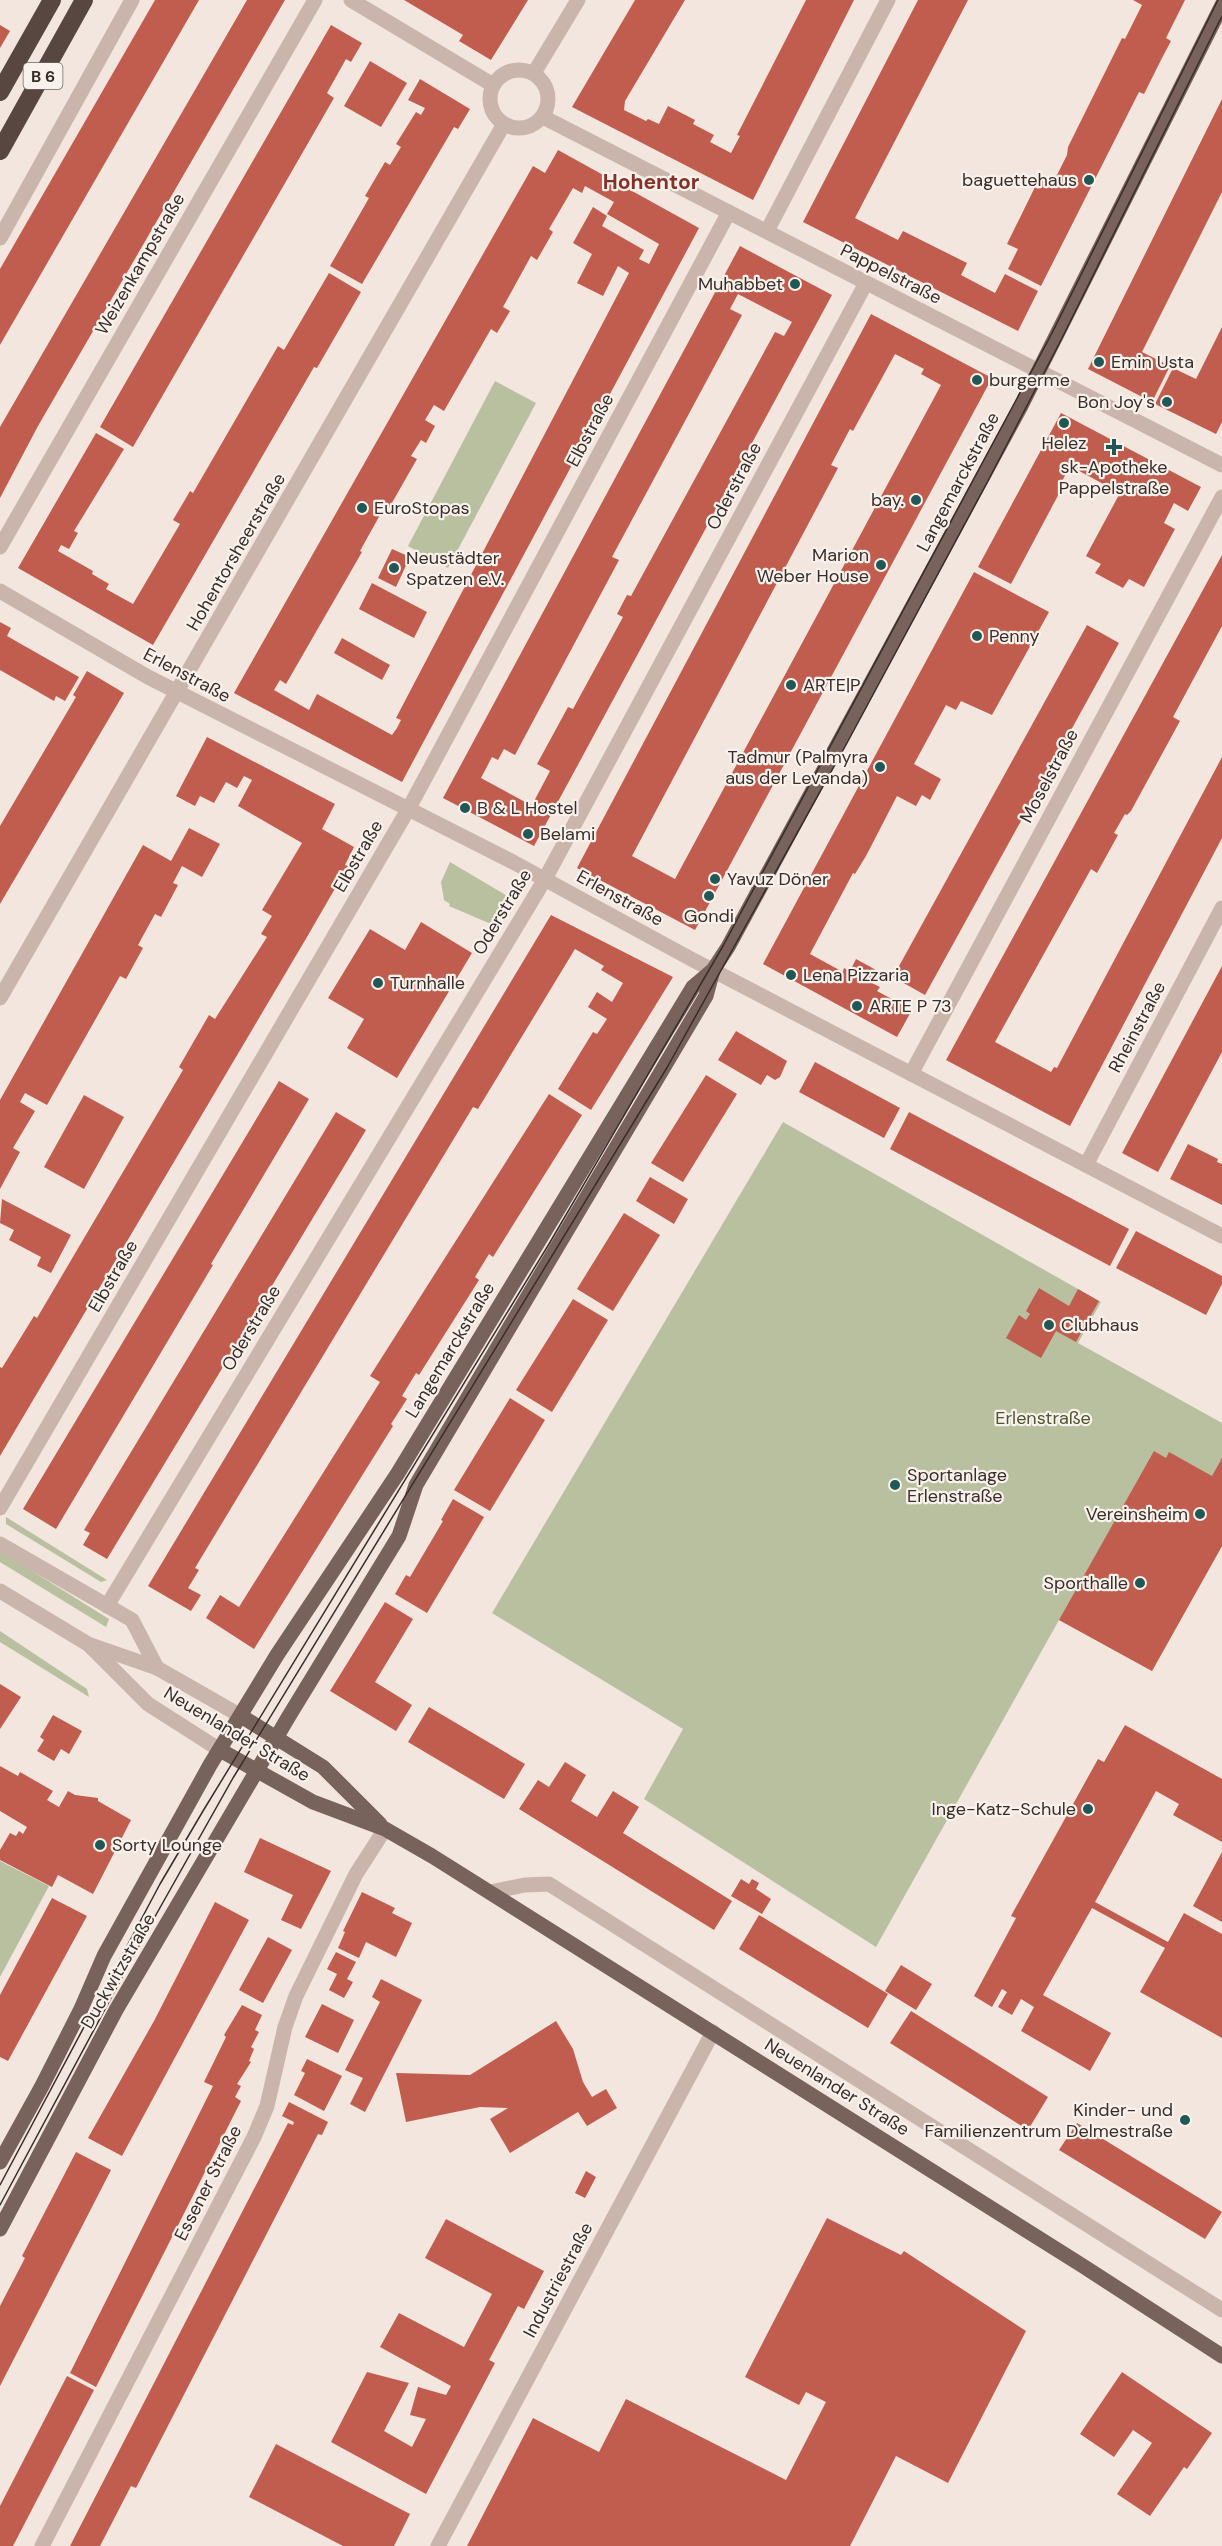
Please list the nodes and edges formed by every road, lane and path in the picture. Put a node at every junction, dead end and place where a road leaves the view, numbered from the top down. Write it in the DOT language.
graph roads {
  1 [pos="52,0"];
  2 [pos="84,0"];
  3 [pos="132,0"];
  4 [pos="315,0"];
  5 [pos="351,0"];
  6 [pos="578,0"];
  7 [pos="888,0"];
  8 [pos="1222,5"];
  9 [pos="534,73"];
  10 [pos="493,85"];
  11 [pos="0,92"];
  12 [pos="543,117"];
  13 [pos="504,124"];
  14 [pos="0,151"];
  15 [pos="729,212"];
  16 [pos="767,231"];
  17 [pos="0,238"];
  18 [pos="866,283"];
  19 [pos="1038,372"];
  20 [pos="1222,465"];
  21 [pos="1222,497"];
  22 [pos="0,547"];
  23 [pos="0,591"];
  24 [pos="177,692"];
  25 [pos="409,808"];
  26 [pos="545,879"];
  27 [pos="1222,908"];
  28 [pos="713,970"];
  29 [pos="0,998"];
  30 [pos="911,1074"];
  31 [pos="1086,1165"];
  32 [pos="1222,1236"];
  33 [pos="0,1508"];
  34 [pos="0,1544"];
  35 [pos="0,1591"];
  36 [pos="107,1606"];
  37 [pos="88,1644"];
  38 [pos="157,1668"];
  39 [pos="241,1716"];
  40 [pos="276,1738"];
  41 [pos="220,1750"];
  42 [pos="256,1771"];
  43 [pos="385,1829"];
  44 [pos="490,1892"];
  45 [pos="713,2032"];
  46 [pos="0,2162"];
  47 [pos="0,2229"];
  48 [pos="1222,2310"];
  49 [pos="1222,2356"];
  50 [pos="42,2546"];
  51 [pos="438,2546"];
  1 -- 11 [label="highway, B 6"];
  2 -- 14 [label="highway, B 6"];
  3 -- 17 [label="street"];
  4 -- 22 [label="street, Weizenkampstraße"];
  5 -- 10 [label="street"];
  6 -- 9 [label="street"];
  7 -- 16 [label="street"];
  8 -- 19 [label="main road, Langemarckstraße"];
  9 -- 10 [label="street"];
  9 -- 12 [label="street"];
  10 -- 13 [label="street"];
  12 -- 13 [label="street"];
  12 -- 15 [label="street, Pappelstraße"];
  13 -- 24 [label="street, Hohentorsheerstraße"];
  15 -- 16 [label="street, Pappelstraße"];
  15 -- 25 [label="street, Elbstraße"];
  16 -- 18 [label="street, Pappelstraße"];
  18 -- 19 [label="street, Pappelstraße"];
  18 -- 26 [label="street, Oderstraße"];
  19 -- 20 [label="street, Pappelstraße"];
  19 -- 28 [label="main road, Langemarckstraße"];
  21 -- 30 [label="street, Moselstraße"];
  23 -- 24 [label="street, Erlenstraße"];
  24 -- 25 [label="street, Erlenstraße"];
  24 -- 29 [label="street, Hohentorsheerstraße"];
  25 -- 26 [label="street, Erlenstraße"];
  25 -- 33 [label="street, Elbstraße"];
  26 -- 28 [label="street, Erlenstraße"];
  26 -- 36 [label="street, Oderstraße"];
  27 -- 31 [label="street, Rheinstraße"];
  28 -- 30 [label="street, Erlenstraße"];
  28 -- 39 [label="main road, Langemarckstraße"];
  28 -- 40 [label="main road, Langemarckstraße"];
  30 -- 31 [label="street, Erlenstraße"];
  31 -- 32 [label="street, Erlenstraße"];
  34 -- 36 [label="street, Neuenlander Straße"];
  35 -- 37 [label="street, Neuenlander Straße"];
  36 -- 38 [label="street, Neuenlander Straße"];
  37 -- 38 [label="street, Neuenlander Straße"];
  37 -- 41 [label="street, Neuenlander Straße"];
  38 -- 39 [label="street, Neuenlander Straße"];
  39 -- 40 [label="main road, Neuenlander Straße"];
  39 -- 41 [label="main road, Langemarckstraße"];
  40 -- 42 [label="main road, Duckwitzstraße"];
  40 -- 43 [label="main road, Neuenlander Straße"];
  41 -- 42 [label="main road, Neuenlander Straße"];
  41 -- 46 [label="main road, Duckwitzstraße"];
  42 -- 43 [label="main road, Neuenlander Straße"];
  42 -- 47 [label="main road, Duckwitzstraße"];
  43 -- 44 [label="main road, Neuenlander Straße"];
  43 -- 50 [label="street, Essener Straße"];
  44 -- 45 [label="main road, Neuenlander Straße"];
  44 -- 48 [label="street, Neuenlander Straße"];
  45 -- 49 [label="main road, Neuenlander Straße"];
  45 -- 51 [label="street, Industriestraße"];
}
